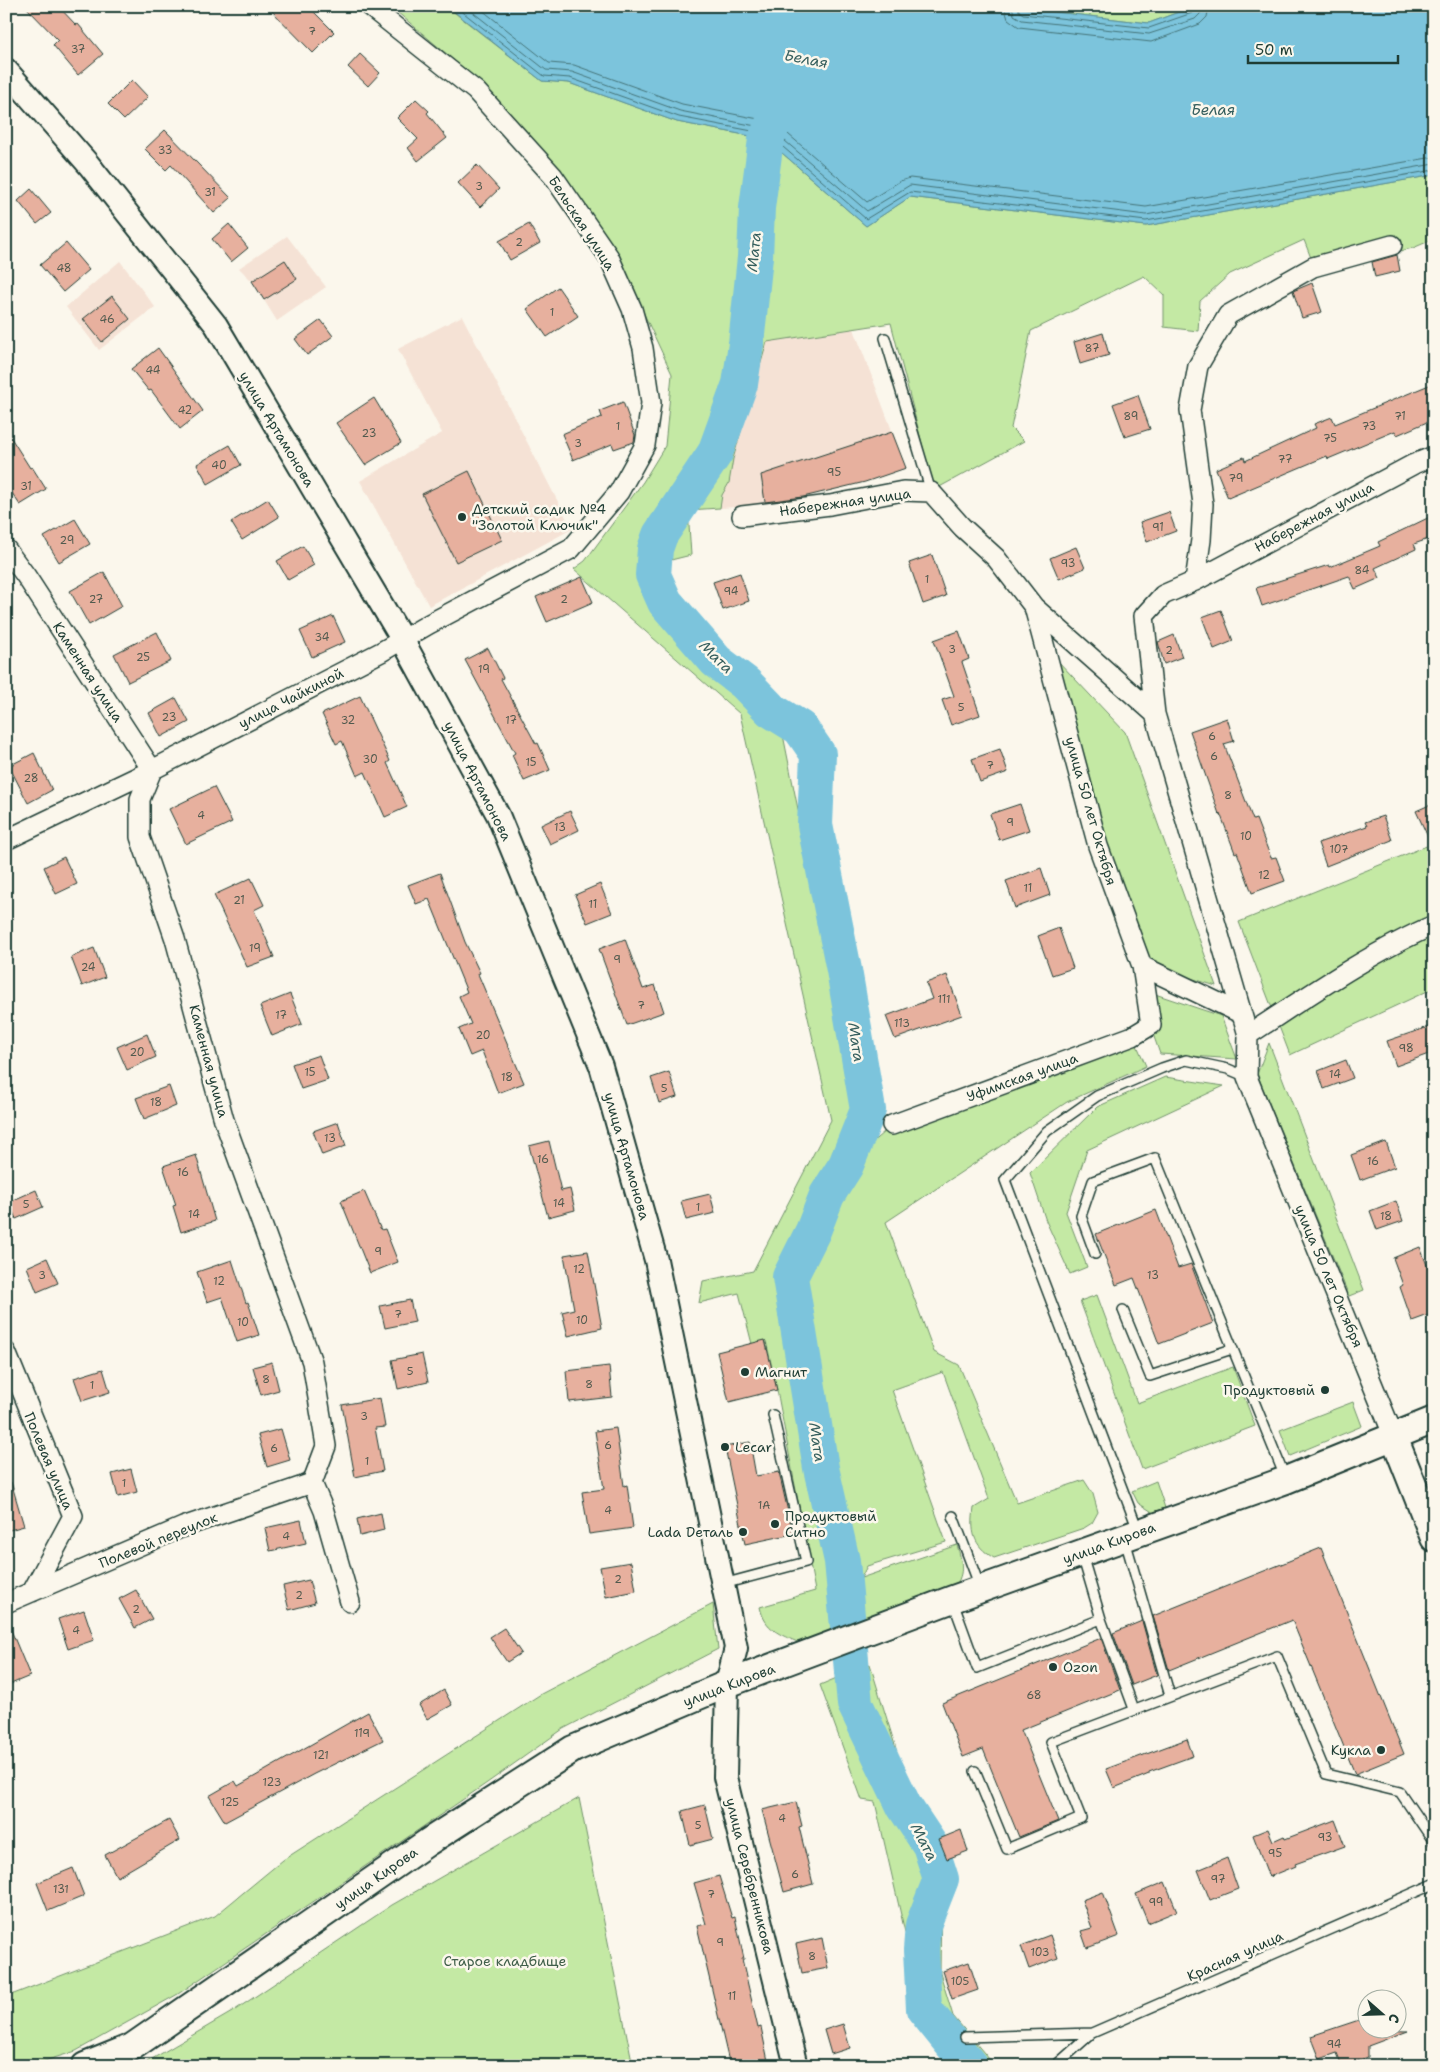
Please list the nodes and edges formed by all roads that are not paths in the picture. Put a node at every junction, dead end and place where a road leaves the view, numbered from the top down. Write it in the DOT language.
graph roads {
  1 [pos="369,6"];
  2 [pos="6,70"];
  3 [pos="1392,246"];
  4 [pos="885,338"];
  5 [pos="1434,456"];
  6 [pos="931,492"];
  7 [pos="742,516"];
  8 [pos="962,527"];
  9 [pos="6,549"];
  10 [pos="571,549"];
  11 [pos="1195,581"];
  12 [pos="1034,607"];
  13 [pos="1144,616"];
  14 [pos="402,639"];
  15 [pos="1155,714"];
  16 [pos="152,770"];
  17 [pos="6,840"];
  18 [pos="1434,925"];
  19 [pos="1142,966"];
  20 [pos="1240,1012"];
  21 [pos="1151,1025"];
  22 [pos="1248,1035"];
  23 [pos="1247,1078"];
  24 [pos="892,1125"];
  25 [pos="1096,1254"];
  26 [pos="1123,1310"];
  27 [pos="1232,1349"];
  28 [pos="6,1352"];
  29 [pos="773,1415"];
  30 [pos="1434,1420"];
  31 [pos="1394,1437"];
  32 [pos="1286,1480"];
  33 [pos="312,1483"];
  34 [pos="953,1516"];
  35 [pos="1131,1535"];
  36 [pos="1434,1538"];
  37 [pos="1082,1553"];
  38 [pos="723,1584"];
  39 [pos="981,1589"];
  40 [pos="32,1592"];
  41 [pos="952,1599"];
  42 [pos="350,1602"];
  43 [pos="6,1603"];
  44 [pos="1101,1619"];
  45 [pos="727,1684"];
  46 [pos="1170,1696"];
  47 [pos="1134,1709"];
  48 [pos="975,1771"];
  49 [pos="1434,1842"];
  50 [pos="1434,1884"];
  51 [pos="1092,2033"];
  52 [pos="965,2037"];
  53 [pos="85,2066"];
  54 [pos="796,2066"];
  55 [pos="1055,2066"];
  1 -- 10 [label="street, Бельская улица"];
  2 -- 14 [label="street, улица Артамонова"];
  3 -- 11 [label="street"];
  4 -- 6 [label="lane"];
  5 -- 11 [label="street, Набережная улица"];
  6 -- 7 [label="street, Набережная улица"];
  6 -- 8 [label="street, Набережная улица"];
  8 -- 12 [label="street, улица 50 лет Октября"];
  9 -- 16 [label="street, Каменная улица"];
  10 -- 14 [label="street, улица Чайкиной"];
  11 -- 13 [label="street, Набережная улица"];
  12 -- 15 [label="street, улица 50 лет Октября"];
  12 -- 19 [label="street, улица 50 лет Октября"];
  13 -- 15 [label="street, улица 50 лет Октября"];
  14 -- 16 [label="street, улица Чайкиной"];
  14 -- 38 [label="street, улица Артамонова"];
  15 -- 20 [label="street, улица 50 лет Октября"];
  16 -- 17 [label="street, улица Чайкиной"];
  16 -- 33 [label="street, Каменная улица"];
  18 -- 22 [label="street"];
  19 -- 20 [label="street"];
  19 -- 21 [label="street, улица 50 лет Октября"];
  20 -- 22 [label="street, улица 50 лет Октября"];
  21 -- 24 [label="street, Уфимская улица"];
  22 -- 23 [label="street, улица 50 лет Октября"];
  23 -- 31 [label="street, улица 50 лет Октября"];
  23 -- 35 [label="lane"];
  25 -- 27 [label="lane"];
  26 -- 27 [label="lane"];
  27 -- 32 [label="lane"];
  28 -- 40 [label="street, Полевая улица"];
  29 -- 38 [label="lane"];
  30 -- 31 [label="main road, улица Кирова"];
  31 -- 32 [label="main road, улица Кирова"];
  31 -- 36 [label="main road, улица 50 лет Октября"];
  32 -- 35 [label="main road, улица Кирова"];
  33 -- 40 [label="street, Полевой переулок"];
  33 -- 42 [label="street"];
  34 -- 39 [label="lane"];
  35 -- 37 [label="main road, улица Кирова"];
  35 -- 46 [label="lane"];
  37 -- 39 [label="main road, улица Кирова"];
  37 -- 44 [label="lane"];
  38 -- 45 [label="street, улица Артамонова"];
  39 -- 41 [label="main road, улица Кирова"];
  40 -- 43 [label="street, Полевой переулок"];
  41 -- 44 [label="lane"];
  41 -- 45 [label="main road, улица Кирова"];
  44 -- 47 [label="lane"];
  45 -- 53 [label="main road, улица Кирова"];
  45 -- 54 [label="street, улица Серебренникова"];
  46 -- 47 [label="lane"];
  46 -- 49 [label="lane"];
  47 -- 48 [label="lane"];
  50 -- 51 [label="lane, Красная улица"];
  51 -- 52 [label="lane"];
  51 -- 55 [label="lane, Красная улица"];
}
